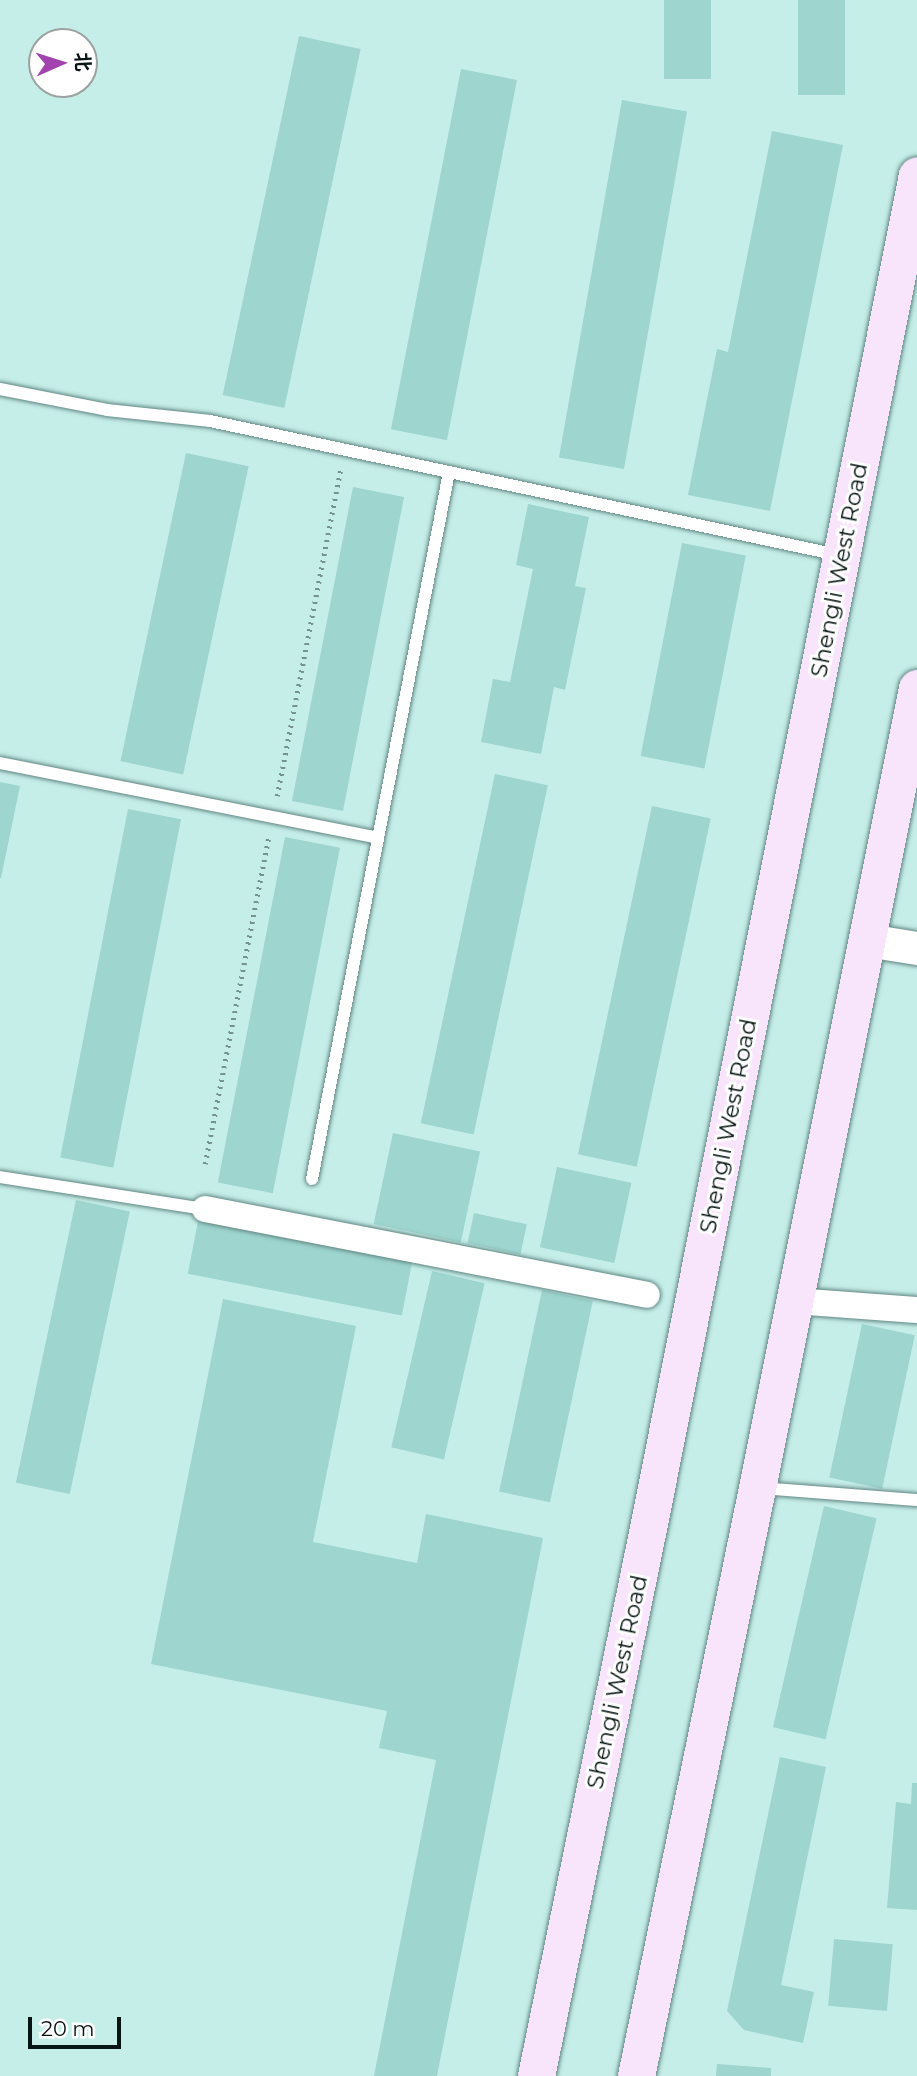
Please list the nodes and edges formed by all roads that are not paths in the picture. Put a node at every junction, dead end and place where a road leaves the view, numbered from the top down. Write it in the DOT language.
graph roads {
  1 [pos="917,175"];
  2 [pos="0,389"];
  3 [pos="449,472"];
  4 [pos="842,556"];
  5 [pos="917,688"];
  6 [pos="0,763"];
  7 [pos="378,838"];
  8 [pos="867,940"];
  9 [pos="917,948"];
  10 [pos="0,1177"];
  11 [pos="312,1179"];
  12 [pos="205,1209"];
  13 [pos="647,1295"];
  14 [pos="794,1301"];
  15 [pos="917,1310"];
  16 [pos="757,1488"];
  17 [pos="917,1500"];
  18 [pos="536,2076"];
  19 [pos="636,2076"];
  1 -- 4 [label="main road, Shengli West Road"];
  2 -- 3 [label="lane"];
  3 -- 4 [label="lane"];
  3 -- 7 [label="lane"];
  4 -- 18 [label="main road, Shengli West Road"];
  5 -- 8 [label="main road"];
  6 -- 7 [label="lane"];
  7 -- 11 [label="lane"];
  8 -- 9 [label="street"];
  8 -- 14 [label="main road"];
  10 -- 12 [label="lane"];
  12 -- 13 [label="street"];
  14 -- 15 [label="street"];
  14 -- 16 [label="main road"];
  16 -- 17 [label="lane"];
  16 -- 19 [label="main road"];
}
